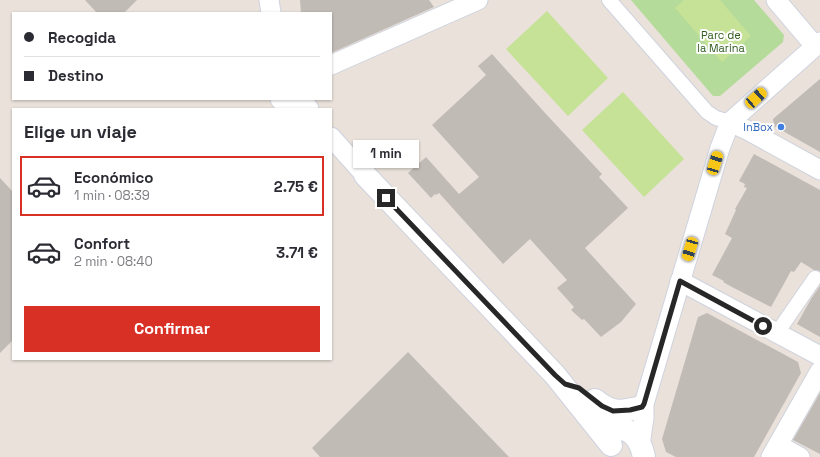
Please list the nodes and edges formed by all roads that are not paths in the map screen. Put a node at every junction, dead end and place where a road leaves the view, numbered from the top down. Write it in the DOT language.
graph roads {
  1 [pos="263,0"];
  2 [pos="269,0"];
  3 [pos="281,0"];
  4 [pos="478,0"];
  5 [pos="609,0"];
  6 [pos="776,0"];
  7 [pos="453,5"];
  8 [pos="264,12"];
  9 [pos="271,12"];
  10 [pos="283,12"];
  11 [pos="818,44"];
  12 [pos="332,65"];
  13 [pos="281,100"];
  14 [pos="287,108"];
  15 [pos="730,122"];
  16 [pos="332,137"];
  17 [pos="332,149"];
  18 [pos="820,170"];
  19 [pos="365,175"];
  20 [pos="815,278"];
  21 [pos="680,281"];
  22 [pos="776,333"];
  23 [pos="820,356"];
  24 [pos="820,371"];
  25 [pos="560,379"];
  26 [pos="643,406"];
  27 [pos="627,444"];
  28 [pos="774,451"];
  29 [pos="800,457"];
  1 -- 8 [label="street"];
  2 -- 9 [label="street"];
  3 -- 10 [label="street"];
  4 -- 7 [label="street"];
  5 -- 15 [label="street"];
  6 -- 11 [label="street"];
  7 -- 12 [label="street"];
  11 -- 15 [label="street"];
  13 -- 14 [label="street"];
  15 -- 18 [label="street"];
  15 -- 21 [label="street"];
  16 -- 19 [label="street"];
  17 -- 19 [label="street"];
  19 -- 25 [label="street"];
  20 -- 22 [label="street"];
  21 -- 22 [label="street"];
  21 -- 26 [label="street"];
  22 -- 23 [label="street"];
  24 -- 28 [label="street"];
  25 -- 26 [label="street"];
  25 -- 27 [label="street"];
  26 -- 27 [label="street"];
  28 -- 29 [label="street"];
}
